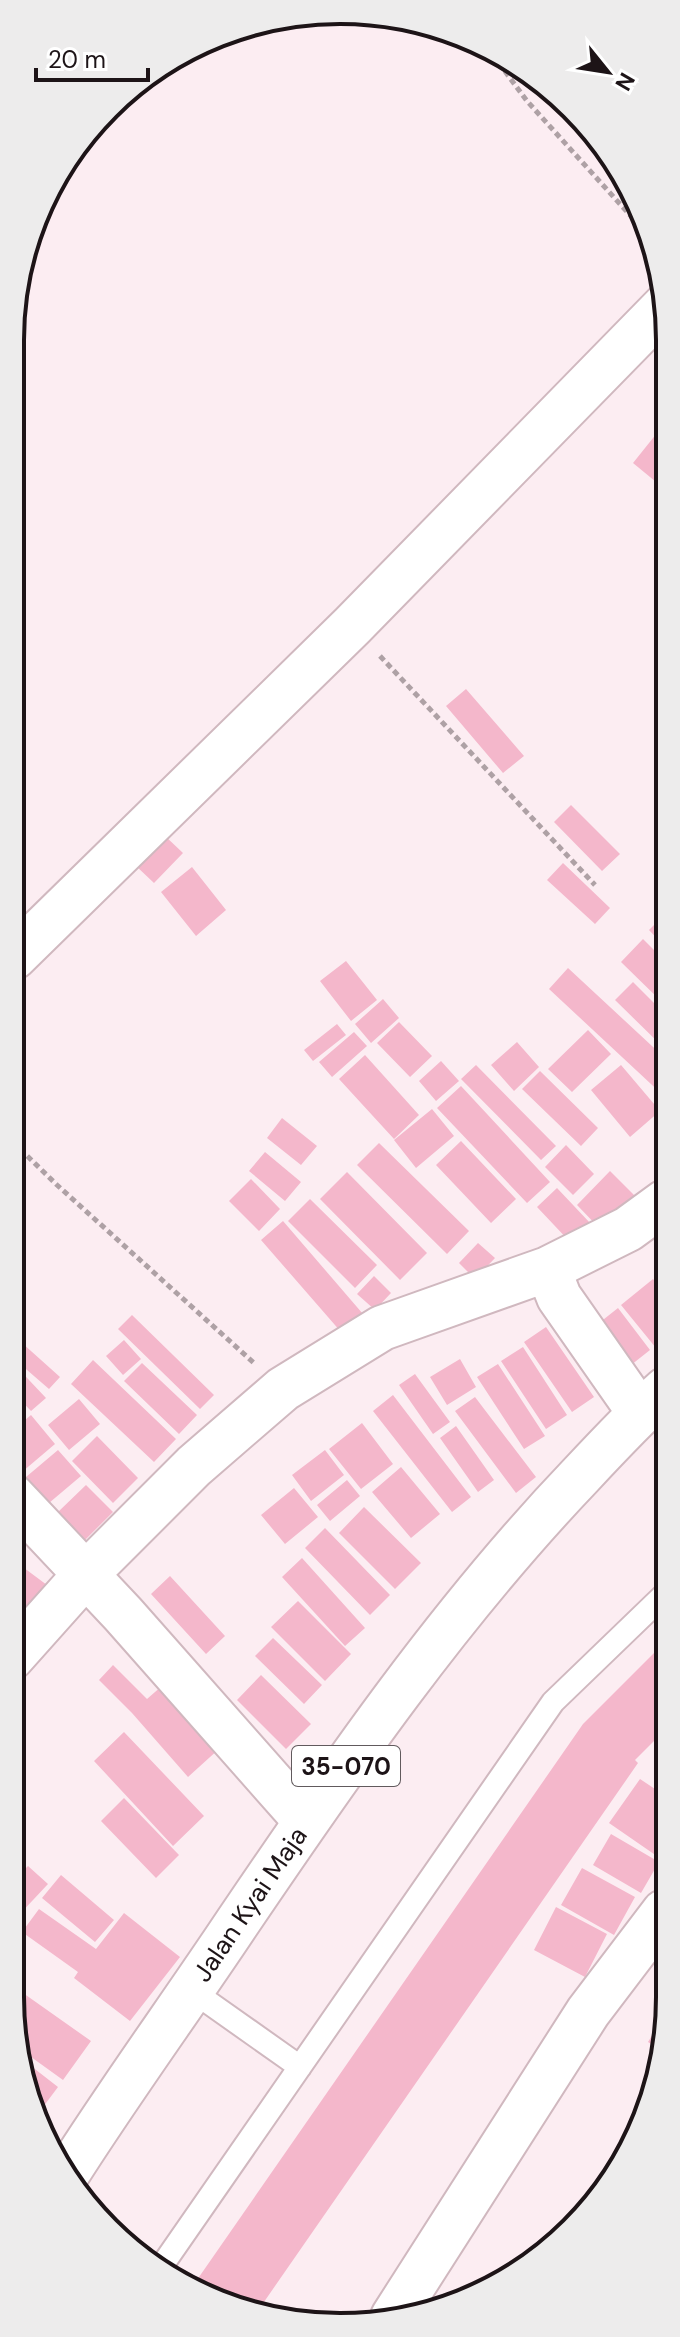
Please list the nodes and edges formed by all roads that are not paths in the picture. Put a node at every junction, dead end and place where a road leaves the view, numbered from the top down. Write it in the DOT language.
graph roads {
  1 [pos="655,317"];
  2 [pos="24,947"];
  3 [pos="656,1209"];
  4 [pos="560,1295"];
  5 [pos="652,1401"];
  6 [pos="24,1509"];
  7 [pos="102,1592"];
  8 [pos="656,1603"];
  9 [pos="24,1649"];
  10 [pos="306,1821"];
  11 [pos="656,1923"];
  12 [pos="191,1990"];
  13 [pos="300,2067"];
  14 [pos="72,2165"];
  15 [pos="165,2261"];
  16 [pos="399,2307"];
  1 -- 2 [label="street"];
  3 -- 4 [label="street"];
  4 -- 5 [label="street"];
  4 -- 7 [label="street"];
  5 -- 10 [label="street, Jalan Kyai Maja / 35-070"];
  6 -- 7 [label="street"];
  7 -- 9 [label="street"];
  7 -- 10 [label="street"];
  8 -- 13 [label="lane"];
  10 -- 12 [label="street, Jalan Kyai Maja / 35-070"];
  11 -- 16 [label="street"];
  12 -- 13 [label="lane"];
  12 -- 14 [label="street, Jalan Kyai Maja / 35-070"];
  13 -- 15 [label="lane"];
}
